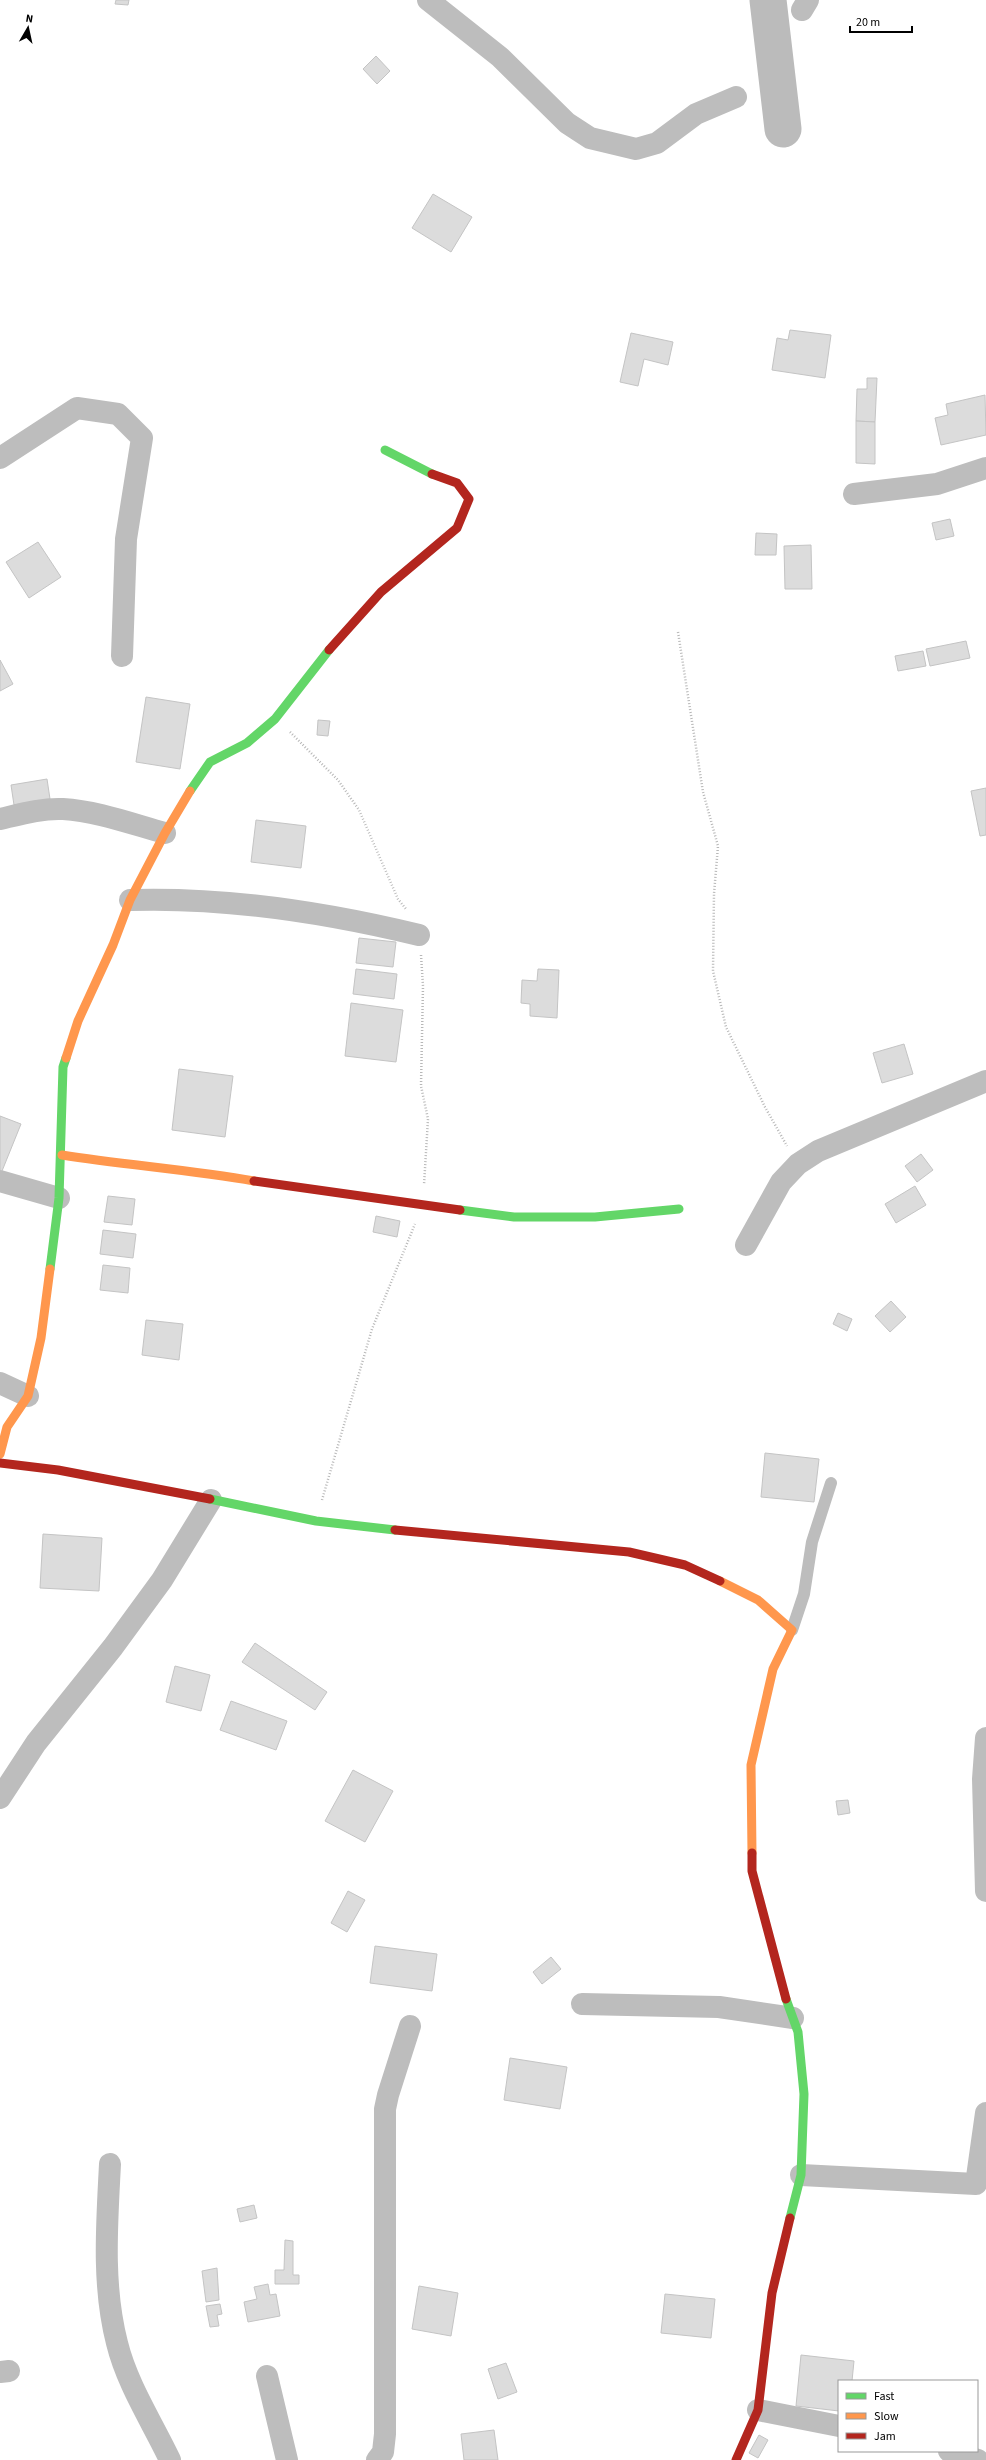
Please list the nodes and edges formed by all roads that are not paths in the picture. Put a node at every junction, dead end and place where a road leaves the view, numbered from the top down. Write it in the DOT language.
graph roads {
  1 [pos="428,0"];
  2 [pos="736,97"];
  3 [pos="385,450"];
  4 [pos="0,458"];
  5 [pos="986,468"];
  6 [pos="854,494"];
  7 [pos="122,656"];
  8 [pos="0,819"];
  9 [pos="165,832"];
  10 [pos="130,900"];
  11 [pos="419,935"];
  12 [pos="986,1081"];
  13 [pos="62,1155"];
  14 [pos="0,1181"];
  15 [pos="59,1198"];
  16 [pos="679,1209"];
  17 [pos="746,1245"];
  18 [pos="0,1383"];
  19 [pos="28,1396"];
  20 [pos="0,1454"];
  21 [pos="0,1463"];
  22 [pos="831,1483"];
  23 [pos="211,1500"];
  24 [pos="792,1630"];
  25 [pos="986,1738"];
  26 [pos="0,1798"];
  27 [pos="986,1891"];
  28 [pos="582,2004"];
  29 [pos="793,2018"];
  30 [pos="410,2026"];
  31 [pos="986,2112"];
  32 [pos="110,2164"];
  33 [pos="801,2175"];
  34 [pos="981,2185"];
  35 [pos="268,2376"];
  36 [pos="758,2410"];
  37 [pos="838,2426"];
  38 [pos="952,2452"];
  39 [pos="170,2460"];
  40 [pos="287,2460"];
  41 [pos="377,2460"];
  42 [pos="736,2460"];
  43 [pos="978,2460"];
  1 -- 2 [label="street"];
  3 -- 9 [label="street"];
  4 -- 7 [label="street"];
  5 -- 6 [label="street"];
  8 -- 9 [label="street"];
  9 -- 10 [label="street"];
  10 -- 11 [label="street"];
  10 -- 13 [label="street"];
  12 -- 17 [label="street"];
  13 -- 15 [label="street"];
  13 -- 16 [label="street"];
  14 -- 15 [label="street"];
  15 -- 19 [label="street"];
  18 -- 19 [label="street"];
  19 -- 20 [label="street"];
  21 -- 23 [label="street"];
  22 -- 24 [label="lane"];
  23 -- 24 [label="street"];
  23 -- 26 [label="street"];
  24 -- 29 [label="street"];
  25 -- 27 [label="street"];
  28 -- 29 [label="street"];
  29 -- 33 [label="street"];
  30 -- 41 [label="street"];
  31 -- 34 [label="street"];
  32 -- 39 [label="street"];
  33 -- 34 [label="street"];
  33 -- 36 [label="street"];
  35 -- 40 [label="street"];
  36 -- 37 [label="street"];
  36 -- 42 [label="street"];
  38 -- 43 [label="street"];
}
